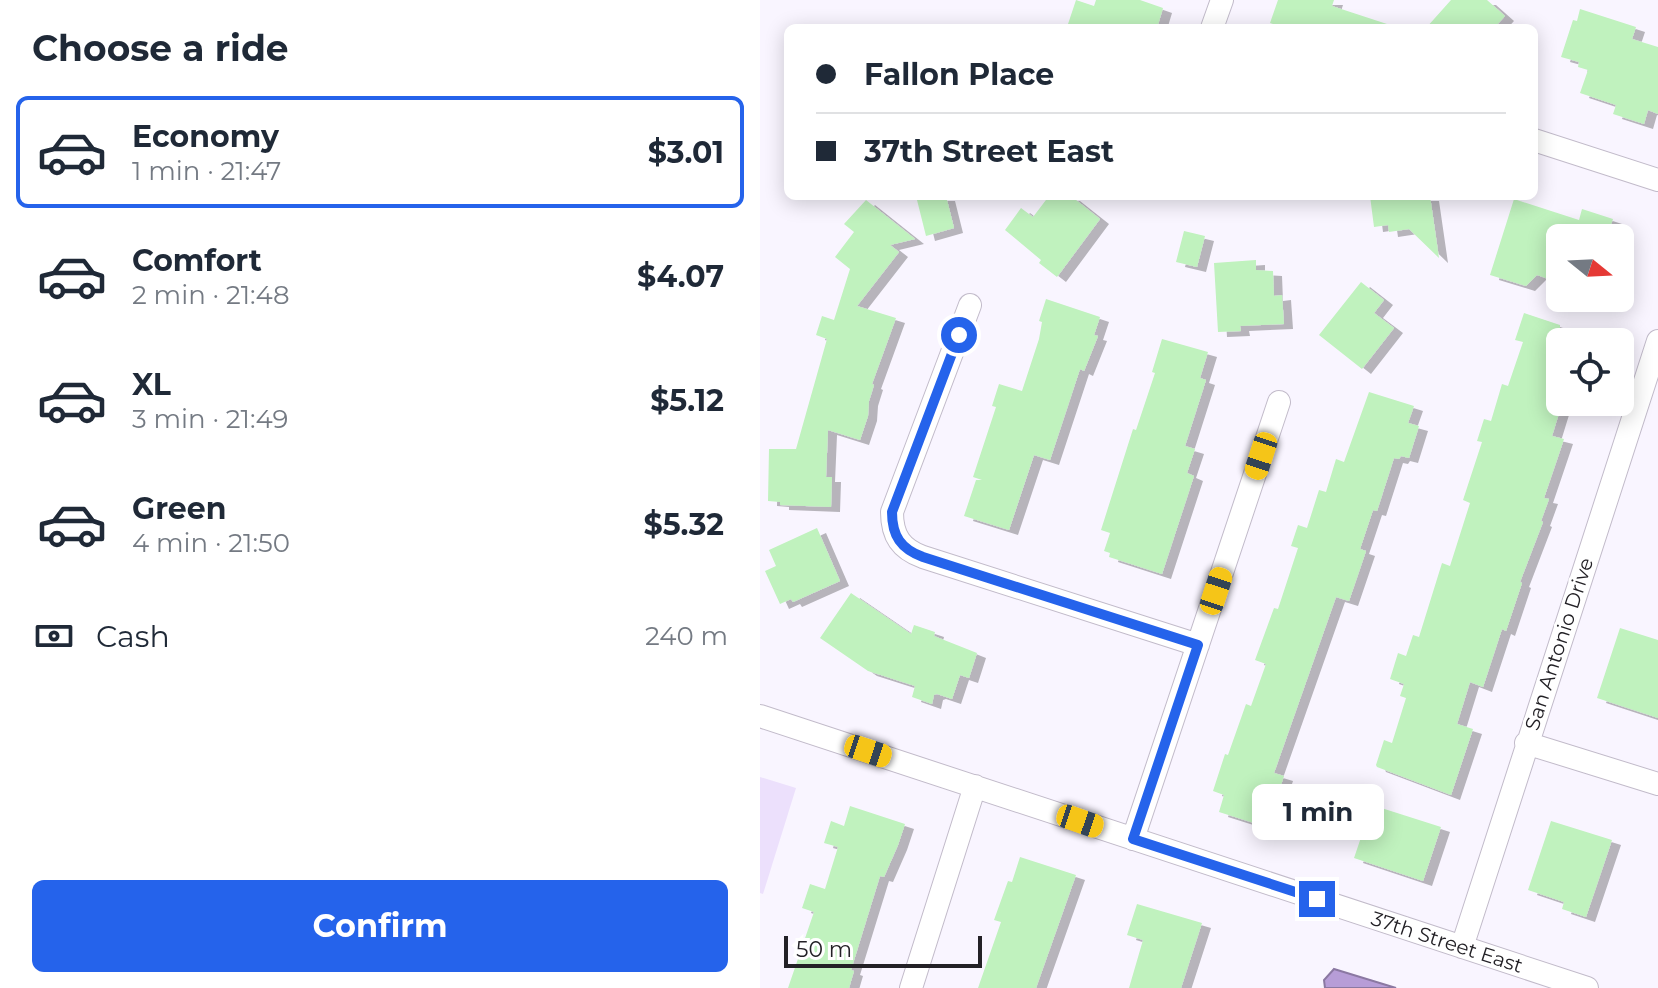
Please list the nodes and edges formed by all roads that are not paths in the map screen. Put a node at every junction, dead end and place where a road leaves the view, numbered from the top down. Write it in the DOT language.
graph roads {
  1 [pos="1222,0"];
  2 [pos="1213,24"];
  3 [pos="1538,141"];
  4 [pos="1658,180"];
  5 [pos="970,305"];
  6 [pos="1658,341"];
  7 [pos="1279,402"];
  8 [pos="1198,645"];
  9 [pos="760,716"];
  10 [pos="1526,743"];
  11 [pos="1658,784"];
  12 [pos="975,786"];
  13 [pos="1133,839"];
  14 [pos="1462,947"];
  15 [pos="911,988"];
  16 [pos="1587,988"];
  1 -- 2 [label="street"];
  3 -- 4 [label="street"];
  5 -- 8 [label="street"];
  6 -- 10 [label="street, San Antonio Drive"];
  7 -- 8 [label="street"];
  8 -- 13 [label="street"];
  9 -- 12 [label="street, 37th Street East"];
  10 -- 11 [label="street"];
  10 -- 14 [label="street, San Antonio Drive"];
  12 -- 13 [label="street, 37th Street East"];
  12 -- 15 [label="street"];
  13 -- 14 [label="street, 37th Street East"];
  14 -- 16 [label="street, 37th Street East"];
}
